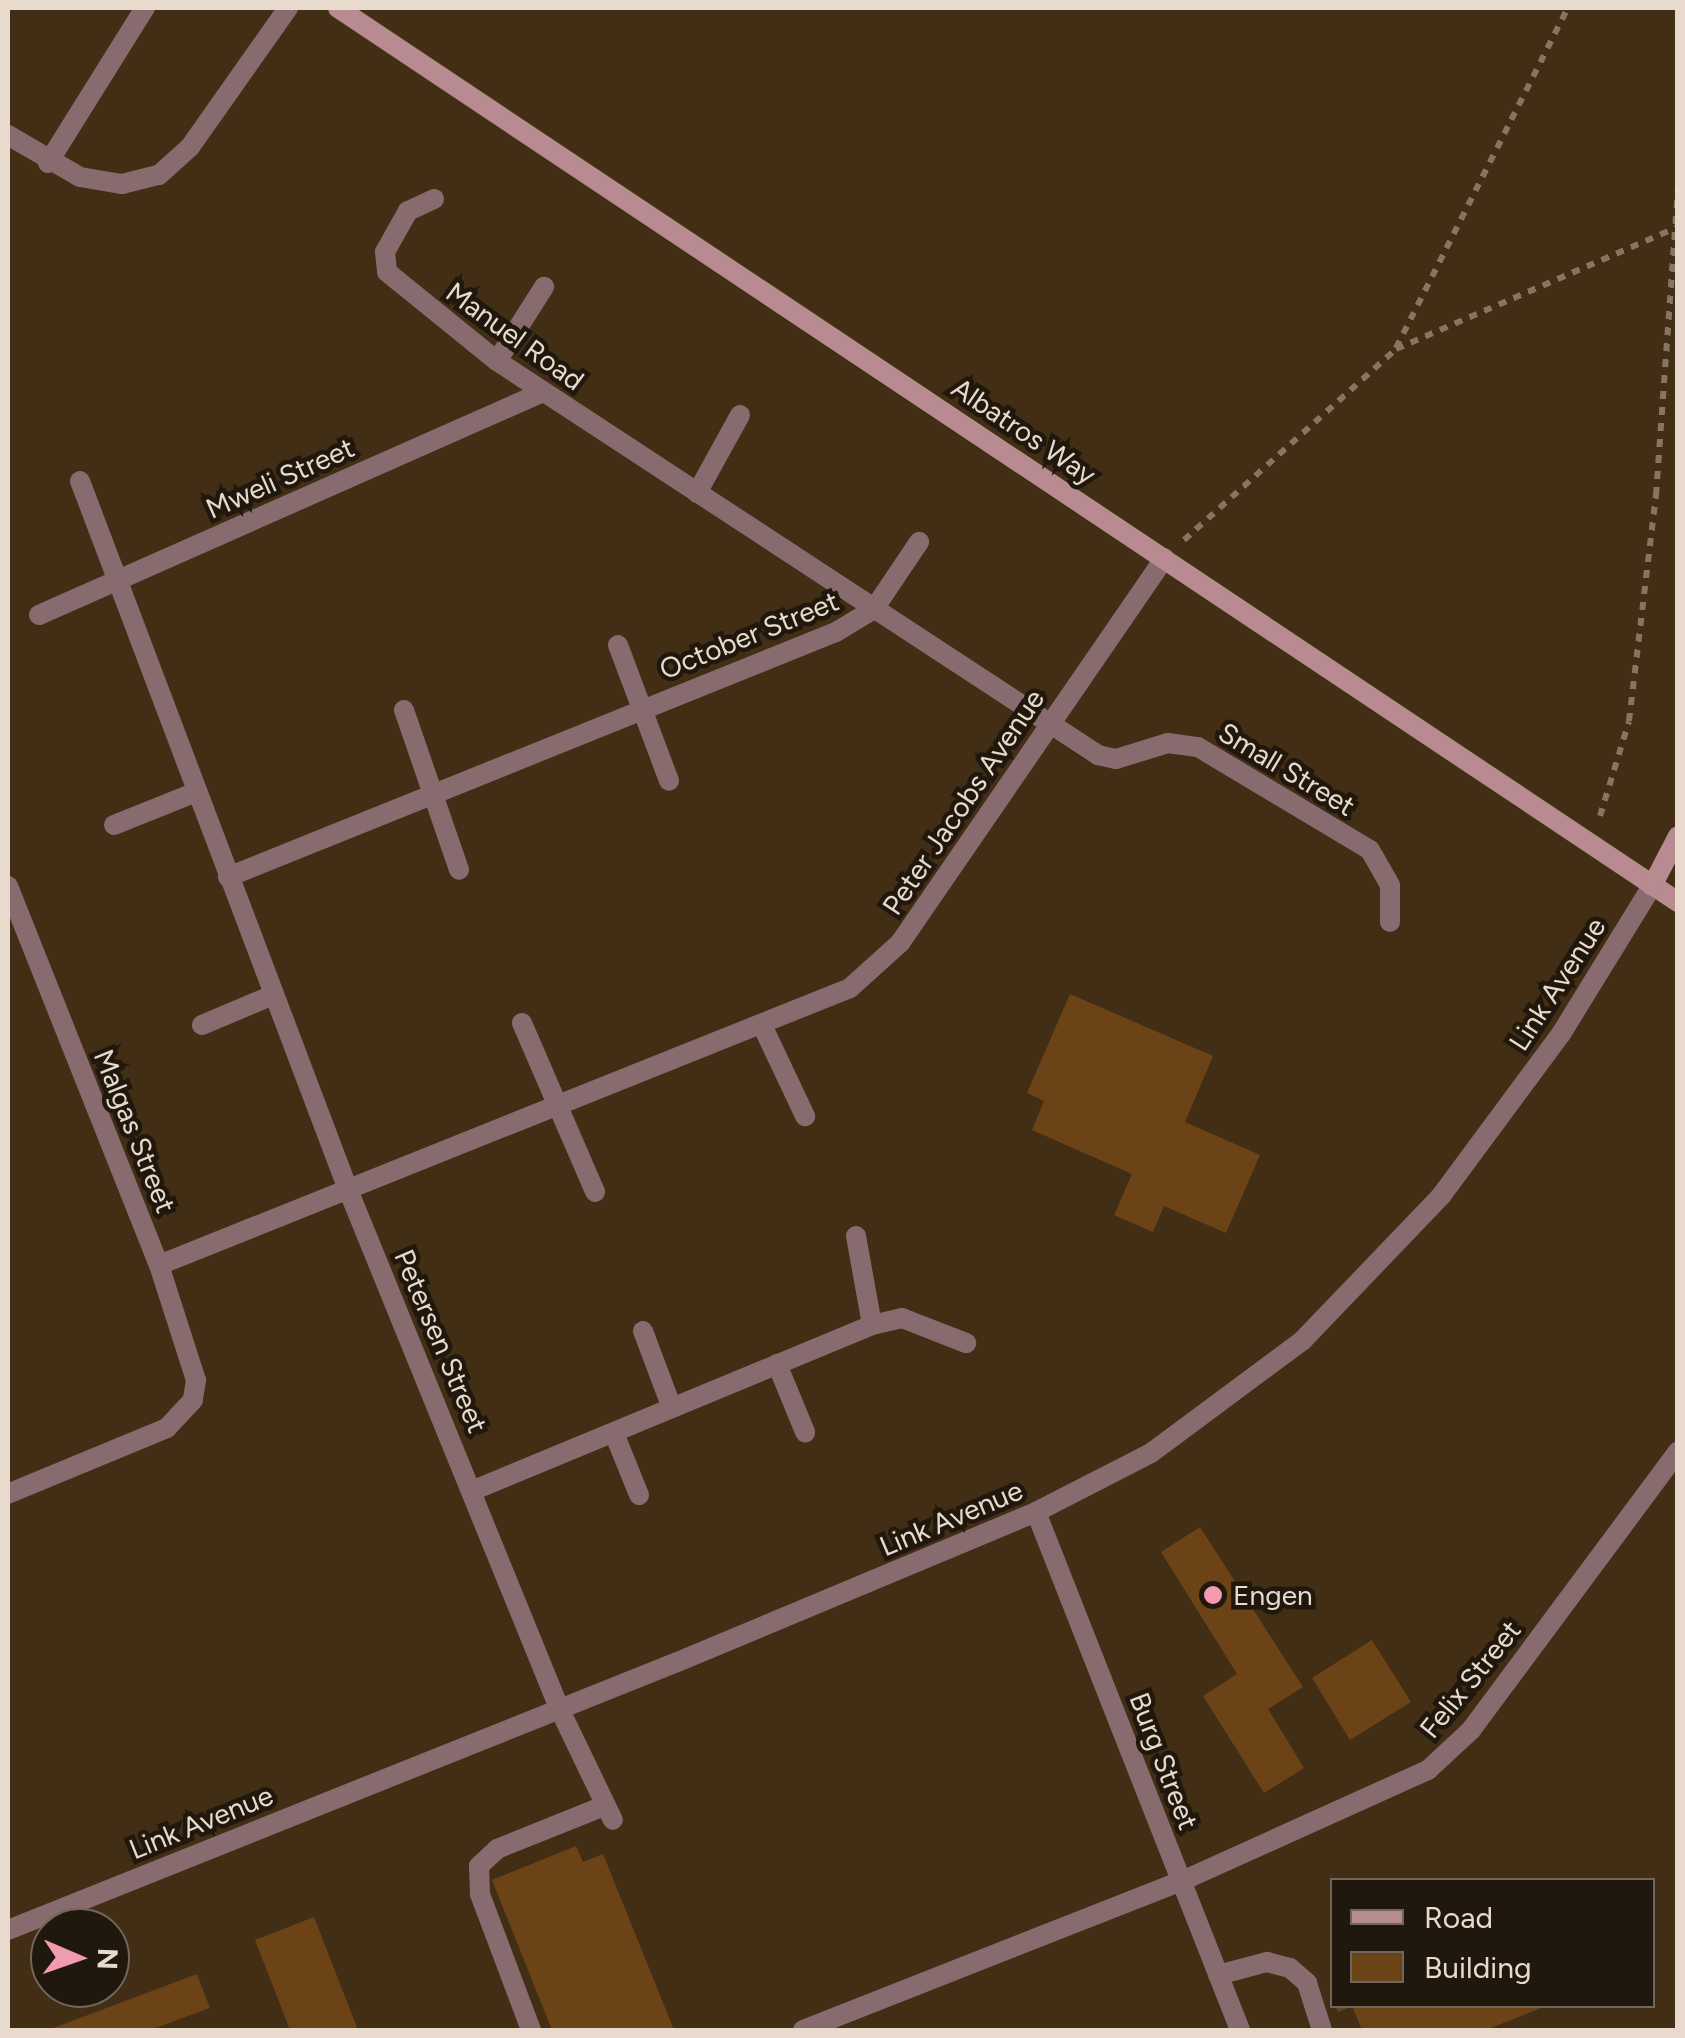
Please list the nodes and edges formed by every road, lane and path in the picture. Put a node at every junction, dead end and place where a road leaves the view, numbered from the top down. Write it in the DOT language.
graph roads {
  1 [pos="145,8"];
  2 [pos="288,8"];
  3 [pos="338,8"];
  4 [pos="1568,8"];
  5 [pos="8,135"];
  6 [pos="48,163"];
  7 [pos="1678,189"];
  8 [pos="434,199"];
  9 [pos="1674,229"];
  10 [pos="544,288"];
  11 [pos="1396,349"];
  12 [pos="497,360"];
  13 [pos="543,392"];
  14 [pos="740,415"];
  15 [pos="80,481"];
  16 [pos="697,493"];
  17 [pos="919,542"];
  18 [pos="1165,558"];
  19 [pos="114,582"];
  20 [pos="874,609"];
  21 [pos="40,615"];
  22 [pos="618,645"];
  23 [pos="643,708"];
  24 [pos="404,710"];
  25 [pos="1048,725"];
  26 [pos="669,781"];
  27 [pos="196,792"];
  28 [pos="432,793"];
  29 [pos="114,825"];
  30 [pos="1678,836"];
  31 [pos="1591,845"];
  32 [pos="459,870"];
  33 [pos="228,877"];
  34 [pos="8,886"];
  35 [pos="1652,886"];
  36 [pos="1678,902"];
  37 [pos="1390,922"];
  38 [pos="273,995"];
  39 [pos="522,1023"];
  40 [pos="202,1025"];
  41 [pos="762,1025"];
  42 [pos="558,1108"];
  43 [pos="805,1116"];
  44 [pos="349,1192"];
  45 [pos="594,1192"];
  46 [pos="856,1236"];
  47 [pos="159,1264"];
  48 [pos="872,1325"];
  49 [pos="643,1331"];
  50 [pos="966,1342"];
  51 [pos="777,1364"];
  52 [pos="672,1408"];
  53 [pos="806,1432"];
  54 [pos="614,1433"];
  55 [pos="1678,1451"];
  56 [pos="474,1490"];
  57 [pos="8,1494"];
  58 [pos="640,1494"];
  59 [pos="1036,1512"];
  60 [pos="560,1708"];
  61 [pos="1182,1882"];
  62 [pos="8,1930"];
  63 [pos="1218,1975"];
  64 [pos="532,2030"];
  65 [pos="803,2030"];
  66 [pos="1240,2030"];
  67 [pos="1322,2030"];
  1 -- 6 [label="street"];
  2 -- 6 [label="street"];
  3 -- 18 [label="street, Albatros Way"];
  4 -- 11 [label="path"];
  5 -- 6 [label="street"];
  7 -- 9 [label="path"];
  8 -- 12 [label="street, Manuel Road"];
  9 -- 11 [label="path"];
  9 -- 31 [label="path"];
  10 -- 12 [label="street"];
  11 -- 18 [label="path"];
  12 -- 13 [label="street, Manuel Road"];
  13 -- 16 [label="street, Manuel Road"];
  13 -- 19 [label="street, Mweli Street"];
  14 -- 16 [label="street"];
  15 -- 19 [label="street, Petersen Street"];
  16 -- 20 [label="street, Manuel Road"];
  17 -- 20 [label="street"];
  18 -- 25 [label="street, Peter Jacobs Avenue"];
  18 -- 31 [label="street, Albatros Way"];
  19 -- 21 [label="street, Mweli Street"];
  19 -- 27 [label="street, Petersen Street"];
  20 -- 23 [label="street, October Street"];
  20 -- 25 [label="street, Manuel Road"];
  22 -- 23 [label="street, October Street"];
  23 -- 26 [label="street, October Street"];
  23 -- 28 [label="street, October Street"];
  24 -- 28 [label="street"];
  25 -- 37 [label="street, Small Street"];
  25 -- 41 [label="street, Peter Jacobs Avenue"];
  27 -- 29 [label="street"];
  27 -- 33 [label="street, Petersen Street"];
  28 -- 32 [label="street"];
  28 -- 33 [label="street, October Street"];
  30 -- 35 [label="street, Link Avenue"];
  31 -- 35 [label="street, Albatros Way"];
  33 -- 38 [label="street, Petersen Street"];
  34 -- 47 [label="street, Malgas Street"];
  35 -- 36 [label="street, Albatros Way"];
  35 -- 59 [label="street, Link Avenue"];
  38 -- 40 [label="street"];
  38 -- 44 [label="street, Petersen Street"];
  39 -- 42 [label="street"];
  41 -- 42 [label="street, Peter Jacobs Avenue"];
  41 -- 43 [label="street"];
  42 -- 44 [label="street, Peter Jacobs Avenue"];
  42 -- 45 [label="street"];
  44 -- 47 [label="street, Peter Jacobs Avenue"];
  44 -- 56 [label="street, Petersen Street"];
  46 -- 48 [label="street"];
  47 -- 57 [label="street, Malgas Street"];
  48 -- 50 [label="street"];
  48 -- 51 [label="street"];
  49 -- 52 [label="street"];
  51 -- 52 [label="street"];
  51 -- 53 [label="street"];
  52 -- 54 [label="street"];
  54 -- 56 [label="street"];
  54 -- 58 [label="street"];
  55 -- 61 [label="street, Felix Street"];
  56 -- 60 [label="street, Petersen Street"];
  59 -- 60 [label="street, Link Avenue"];
  59 -- 61 [label="street, Burg Street"];
  60 -- 62 [label="street, Link Avenue"];
  60 -- 64 [label="street, Petersen Street"];
  61 -- 63 [label="street, Burg Street"];
  61 -- 65 [label="street, Felix Street"];
  63 -- 66 [label="street, Burg Street"];
  63 -- 67 [label="street"];
}
